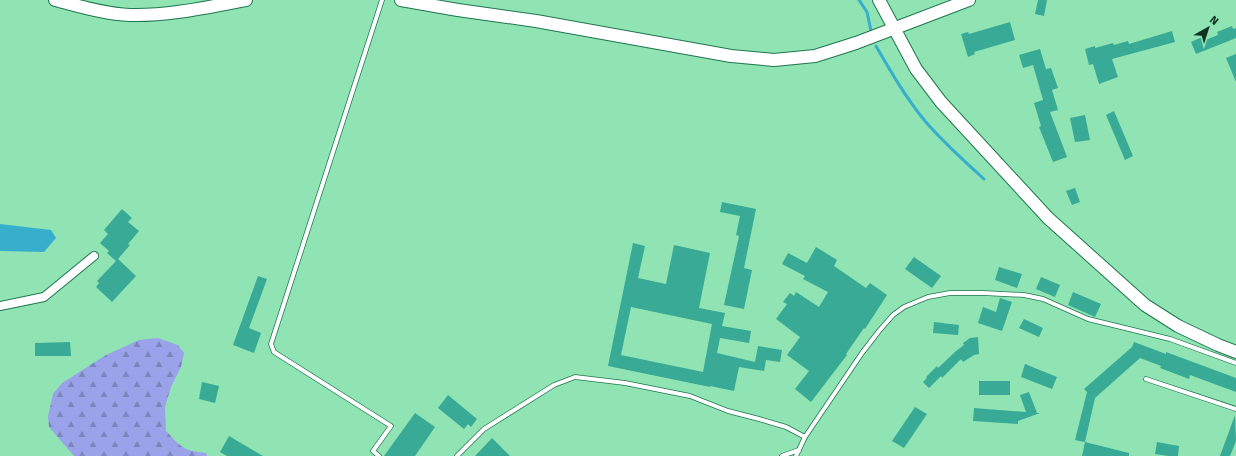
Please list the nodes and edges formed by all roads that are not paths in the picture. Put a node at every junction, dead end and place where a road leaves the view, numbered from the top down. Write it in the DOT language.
graph roads {
  1 [pos="55,0"];
  2 [pos="246,0"];
  3 [pos="382,0"];
  4 [pos="401,0"];
  5 [pos="879,0"];
  6 [pos="969,0"];
  7 [pos="895,29"];
  8 [pos="94,256"];
  9 [pos="0,306"];
  10 [pos="1236,352"];
  11 [pos="1236,363"];
  12 [pos="1146,379"];
  13 [pos="1236,409"];
  14 [pos="805,437"];
  15 [pos="799,450"];
  16 [pos="379,456"];
  17 [pos="457,456"];
  18 [pos="782,456"];
  19 [pos="796,456"];
  1 -- 2 [label="street"];
  3 -- 16 [label="lane"];
  4 -- 7 [label="street"];
  5 -- 7 [label="street"];
  6 -- 7 [label="street"];
  7 -- 10 [label="street"];
  8 -- 9 [label="street"];
  11 -- 14 [label="lane"];
  12 -- 13 [label="lane"];
  14 -- 15 [label="lane"];
  14 -- 17 [label="lane"];
  15 -- 18 [label="lane"];
  15 -- 19 [label="lane"];
}
